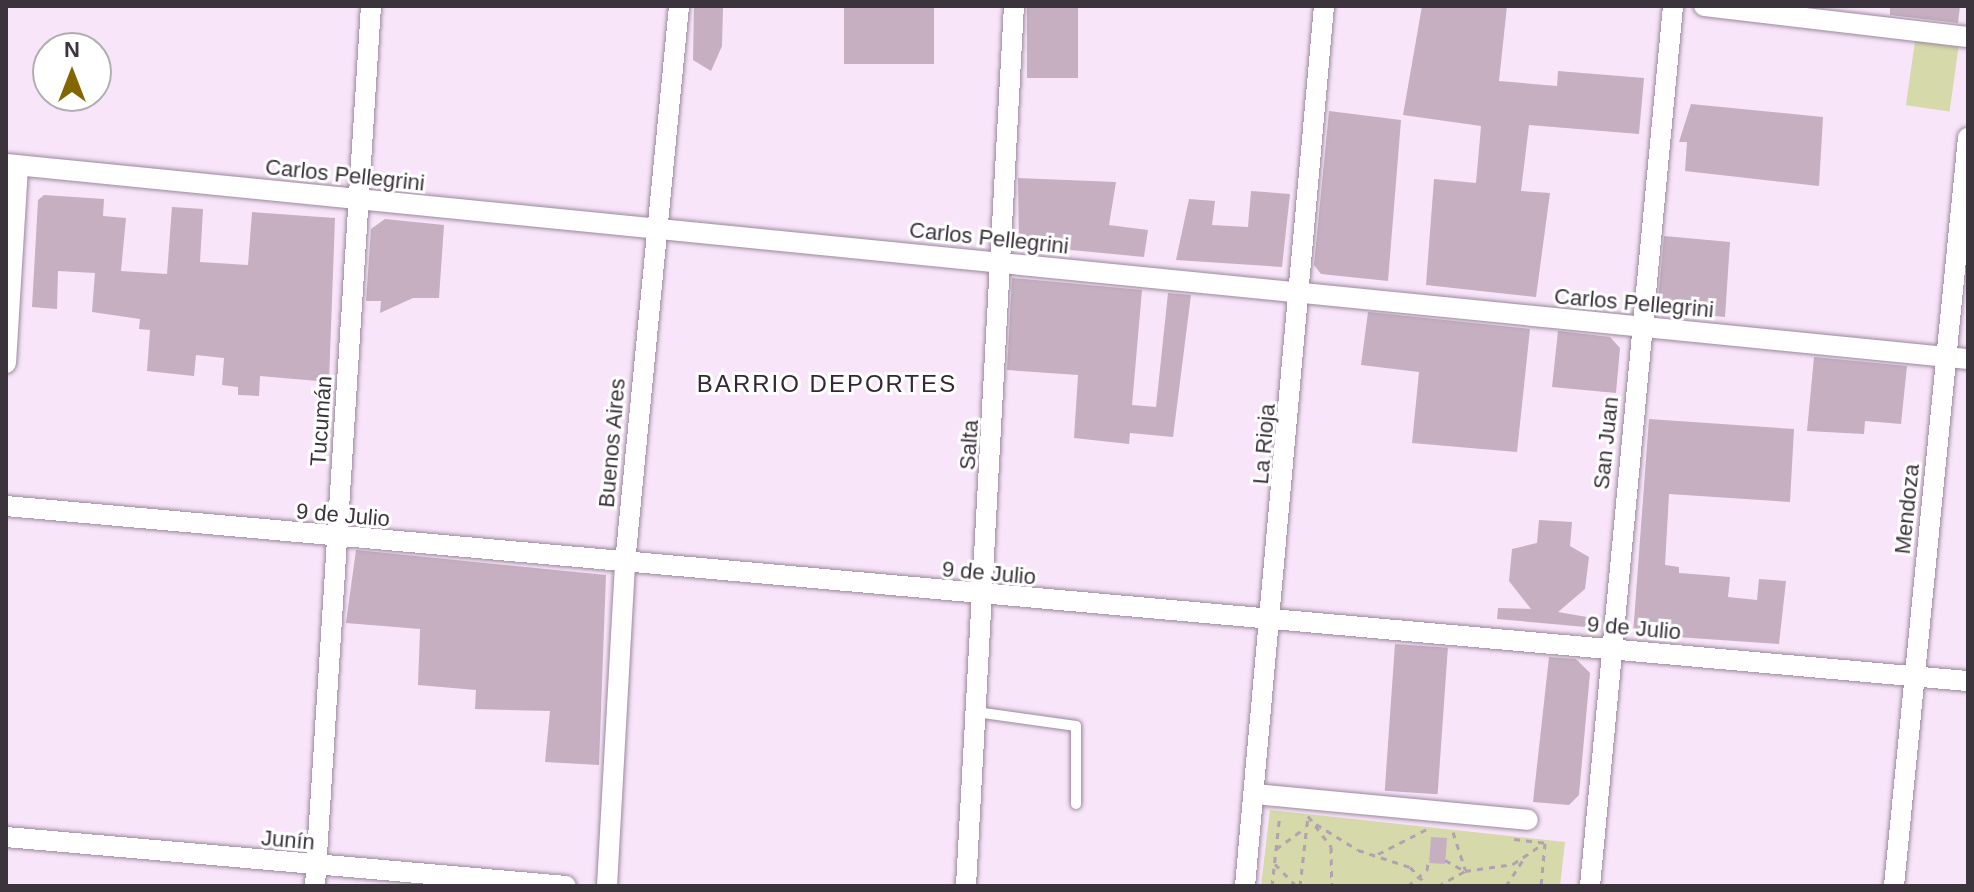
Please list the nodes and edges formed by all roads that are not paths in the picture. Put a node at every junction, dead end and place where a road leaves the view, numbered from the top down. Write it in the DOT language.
graph roads {
  1 [pos="371,6"];
  2 [pos="679,6"];
  3 [pos="1014,6"];
  4 [pos="1324,6"];
  5 [pos="1673,6"];
  6 [pos="1704,6"];
  7 [pos="1968,37"];
  8 [pos="1968,138"];
  9 [pos="12,164"];
  10 [pos="359,200"];
  11 [pos="656,229"];
  12 [pos="1004,264"];
  13 [pos="1301,295"];
  14 [pos="1643,328"];
  15 [pos="1947,357"];
  16 [pos="1968,359"];
  17 [pos="6,363"];
  18 [pos="6,506"];
  19 [pos="337,539"];
  20 [pos="625,563"];
  21 [pos="983,597"];
  22 [pos="1272,619"];
  23 [pos="1608,650"];
  24 [pos="1914,675"];
  25 [pos="1968,681"];
  26 [pos="976,712"];
  27 [pos="1254,794"];
  28 [pos="1076,804"];
  29 [pos="1528,820"];
  30 [pos="6,837"];
  31 [pos="316,876"];
  32 [pos="566,886"];
  33 [pos="607,886"];
  34 [pos="966,886"];
  35 [pos="1245,886"];
  36 [pos="1590,886"];
  37 [pos="1894,886"];
  1 -- 10 [label="street, Tucumán"];
  2 -- 11 [label="street, Buenos Aires"];
  3 -- 12 [label="street, Salta"];
  4 -- 13 [label="street, La Rioja"];
  5 -- 14 [label="street, San Juan"];
  6 -- 7 [label="street"];
  8 -- 15 [label="street, Mendoza"];
  9 -- 10 [label="street, Carlos Pellegrini"];
  9 -- 17 [label="street"];
  10 -- 11 [label="street, Carlos Pellegrini"];
  10 -- 19 [label="street, Tucumán"];
  11 -- 12 [label="street, Carlos Pellegrini"];
  11 -- 20 [label="street, Buenos Aires"];
  12 -- 13 [label="street, Carlos Pellegrini"];
  12 -- 21 [label="street, Salta"];
  13 -- 14 [label="street, Carlos Pellegrini"];
  13 -- 22 [label="street, La Rioja"];
  14 -- 15 [label="street, Carlos Pellegrini"];
  14 -- 23 [label="street, San Juan"];
  15 -- 16 [label="street, Carlos Pellegrini"];
  15 -- 24 [label="street, Mendoza"];
  18 -- 19 [label="street, 9 de Julio"];
  19 -- 20 [label="street, 9 de Julio"];
  19 -- 31 [label="street, Tucumán"];
  20 -- 21 [label="street, 9 de Julio"];
  20 -- 33 [label="street, Buenos Aires"];
  21 -- 22 [label="street, 9 de Julio"];
  21 -- 26 [label="street, Salta"];
  22 -- 23 [label="street, 9 de Julio"];
  22 -- 27 [label="street, La Rioja"];
  23 -- 24 [label="street, 9 de Julio"];
  23 -- 36 [label="street, San Juan"];
  24 -- 25 [label="street, 9 de Julio"];
  24 -- 37 [label="street, Mendoza"];
  26 -- 28 [label="lane"];
  26 -- 34 [label="street, Salta"];
  27 -- 29 [label="street"];
  27 -- 35 [label="street, La Rioja"];
  30 -- 31 [label="street, Junín"];
  31 -- 32 [label="street, Junín"];
}
